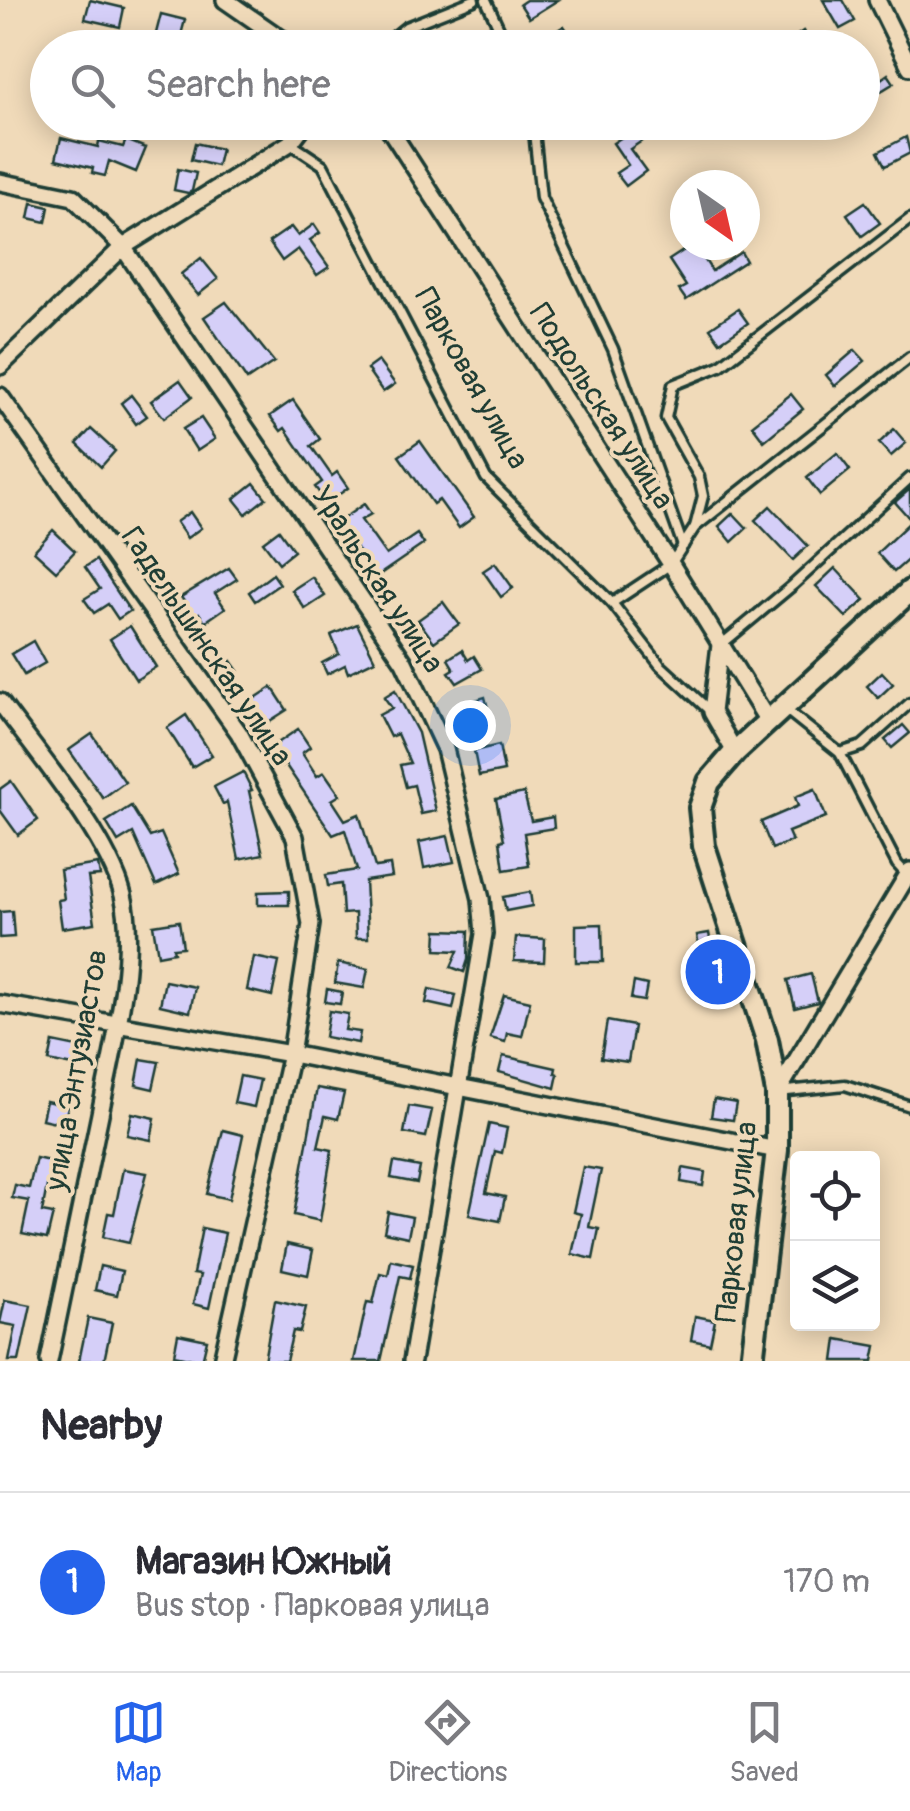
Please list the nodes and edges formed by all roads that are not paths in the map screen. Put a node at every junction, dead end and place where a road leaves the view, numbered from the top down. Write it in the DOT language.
graph roads {
  1 [pos="225,0"];
  2 [pos="474,0"];
  3 [pos="486,0"];
  4 [pos="877,0"];
  5 [pos="268,30"];
  6 [pos="402,30"];
  7 [pos="500,30"];
  8 [pos="910,67"];
  9 [pos="398,140"];
  10 [pos="534,140"];
  11 [pos="290,142"];
  12 [pos="0,182"];
  13 [pos="910,219"];
  14 [pos="123,247"];
  15 [pos="910,357"];
  16 [pos="0,366"];
  17 [pos="0,396"];
  18 [pos="910,478"];
  19 [pos="696,527"];
  20 [pos="683,546"];
  21 [pos="671,564"];
  22 [pos="910,592"];
  23 [pos="612,603"];
  24 [pos="720,646"];
  25 [pos="0,702"];
  26 [pos="910,703"];
  27 [pos="712,712"];
  28 [pos="775,714"];
  29 [pos="735,752"];
  30 [pos="840,754"];
  31 [pos="909,875"];
  32 [pos="0,1004"];
  33 [pos="118,1024"];
  34 [pos="291,1054"];
  35 [pos="460,1089"];
  36 [pos="777,1092"];
  37 [pos="910,1106"];
  38 [pos="777,1150"];
  39 [pos="49,1361"];
  40 [pos="222,1361"];
  41 [pos="412,1361"];
  42 [pos="752,1361"];
  1 -- 5 [label="street"];
  2 -- 6 [label="lane"];
  3 -- 7 [label="lane"];
  4 -- 8 [label="street"];
  9 -- 21 [label="street, Подольская улица"];
  10 -- 20 [label="lane"];
  11 -- 14 [label="street"];
  11 -- 23 [label="lane, Парковая улица"];
  12 -- 14 [label="street, Уральская улица"];
  13 -- 19 [label="lane"];
  14 -- 16 [label="street"];
  14 -- 35 [label="street, Уральская улица"];
  15 -- 19 [label="lane"];
  17 -- 34 [label="street, Гадельшинская улица"];
  18 -- 24 [label="lane"];
  19 -- 20 [label="lane"];
  20 -- 21 [label="lane"];
  21 -- 23 [label="lane"];
  21 -- 24 [label="street, Подольская улица"];
  22 -- 28 [label="street, Парковая улица"];
  23 -- 27 [label="lane, Парковая улица"];
  24 -- 27 [label="street"];
  24 -- 28 [label="street, Подольская улица"];
  25 -- 33 [label="street, улица Энтузиастов"];
  26 -- 30 [label="lane"];
  27 -- 29 [label="street"];
  28 -- 29 [label="street, Парковая улица"];
  28 -- 30 [label="lane"];
  29 -- 36 [label="street, Парковая улица"];
  30 -- 31 [label="lane"];
  31 -- 36 [label="street"];
  32 -- 33 [label="street"];
  33 -- 34 [label="street"];
  33 -- 39 [label="street, улица Энтузиастов"];
  34 -- 35 [label="street"];
  34 -- 40 [label="street, Гадельшинская улица"];
  35 -- 38 [label="street"];
  35 -- 41 [label="street, Уральская улица"];
  36 -- 37 [label="lane"];
  36 -- 38 [label="street, Парковая улица"];
  38 -- 42 [label="street, Парковая улица"];
}
